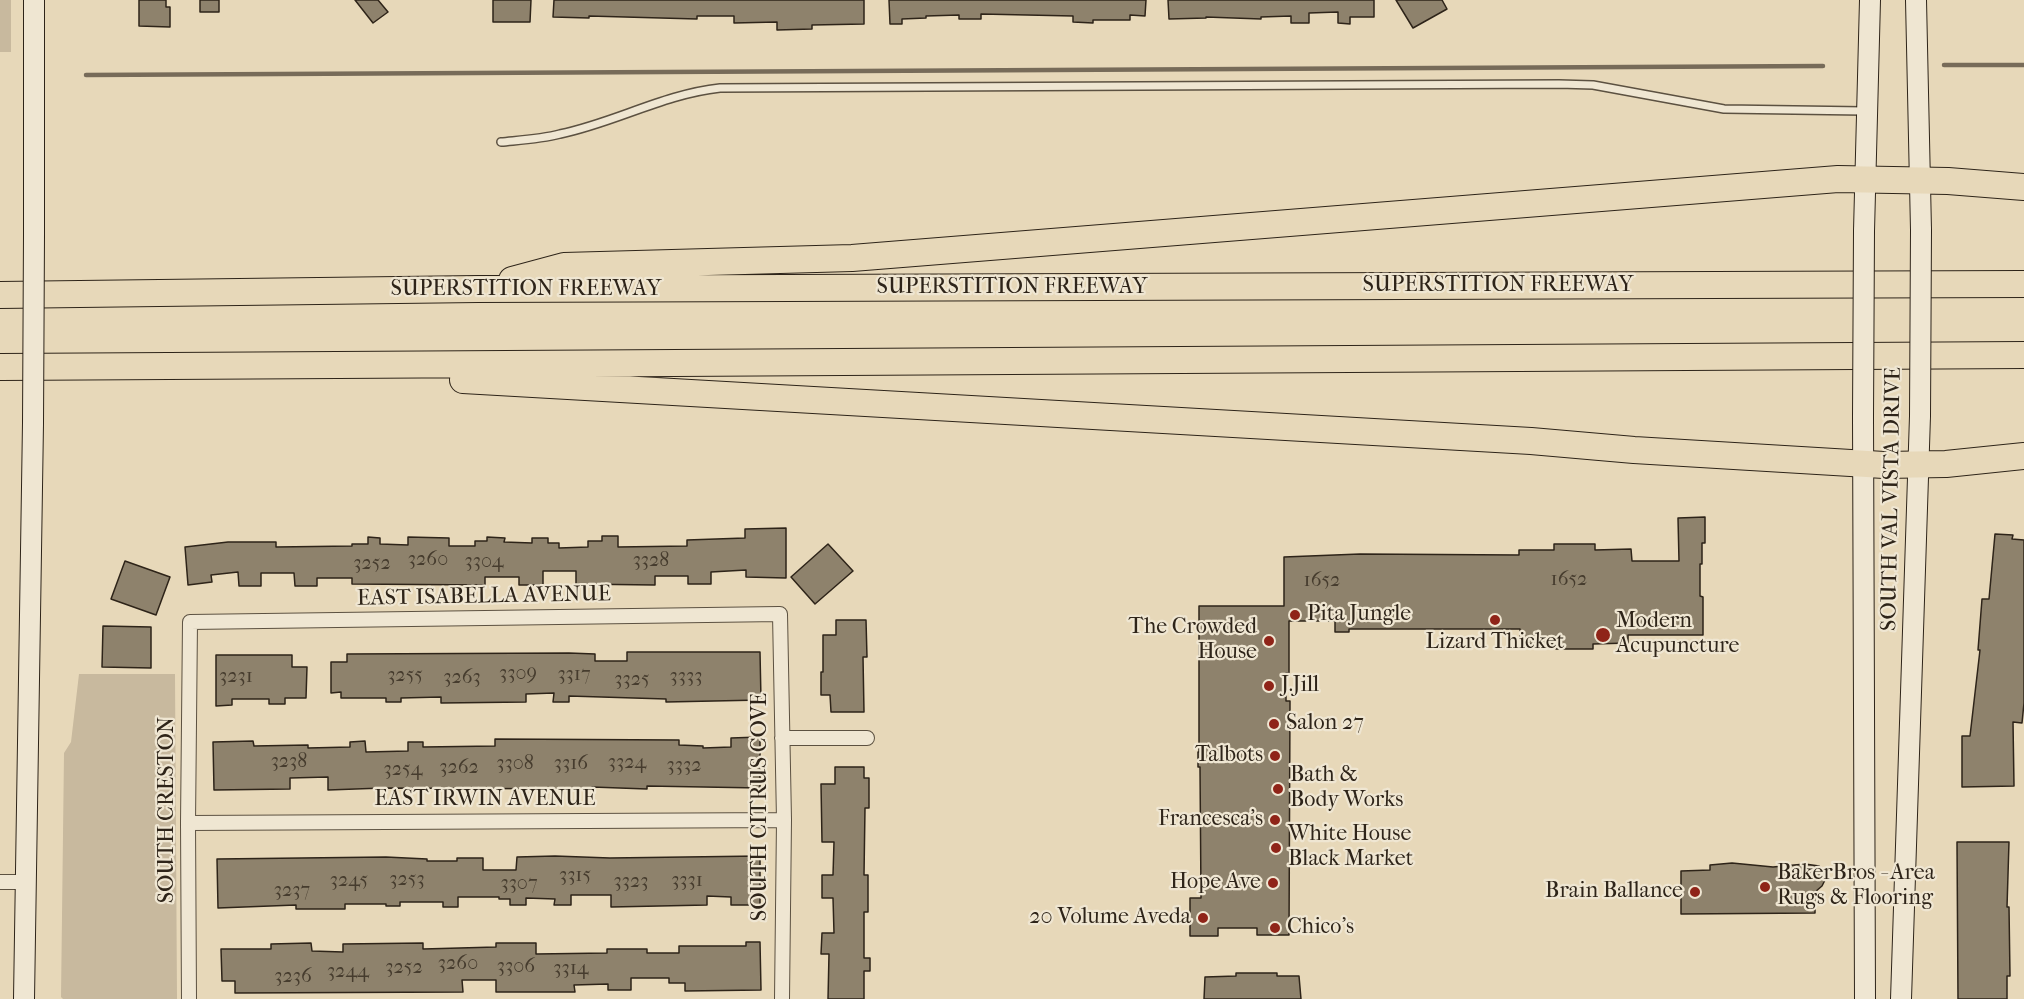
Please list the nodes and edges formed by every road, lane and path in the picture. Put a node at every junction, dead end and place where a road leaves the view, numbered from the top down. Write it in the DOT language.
graph roads {
  1 [pos="34,0"];
  2 [pos="1870,0"];
  3 [pos="1916,0"];
  4 [pos="1867,111"];
  5 [pos="501,142"];
  6 [pos="1865,179"];
  7 [pos="1920,181"];
  8 [pos="2024,187"];
  9 [pos="2024,284"];
  10 [pos="478,290"];
  11 [pos="0,295"];
  12 [pos="2024,355"];
  13 [pos="224,366"];
  14 [pos="0,367"];
  15 [pos="2024,456"];
  16 [pos="1862,463"];
  17 [pos="1918,465"];
  18 [pos="780,614"];
  19 [pos="189,622"];
  20 [pos="782,738"];
  21 [pos="867,738"];
  22 [pos="784,820"];
  23 [pos="188,823"];
  24 [pos="0,882"];
  25 [pos="26,882"];
  26 [pos="24,999"];
  27 [pos="189,999"];
  28 [pos="782,999"];
  29 [pos="1865,999"];
  30 [pos="1901,999"];
  1 -- 25 [label="main road, bridge"];
  2 -- 4 [label="main road, SOUTH VAL VISTA DRIVE"];
  3 -- 7 [label="main road, SOUTH VAL VISTA DRIVE"];
  4 -- 5 [label="lane"];
  4 -- 6 [label="main road, SOUTH VAL VISTA DRIVE"];
  6 -- 7 [label="highway"];
  6 -- 10 [label="highway"];
  6 -- 16 [label="main road, SOUTH VAL VISTA DRIVE, bridge"];
  7 -- 8 [label="highway"];
  7 -- 17 [label="main road, SOUTH VAL VISTA DRIVE, bridge"];
  9 -- 10 [label="highway, SUPERSTITION FREEWAY"];
  10 -- 11 [label="highway, SUPERSTITION FREEWAY"];
  12 -- 13 [label="highway"];
  13 -- 14 [label="highway"];
  13 -- 16 [label="highway"];
  15 -- 17 [label="highway"];
  16 -- 17 [label="highway"];
  16 -- 29 [label="main road, SOUTH VAL VISTA DRIVE"];
  17 -- 30 [label="main road, SOUTH VAL VISTA DRIVE"];
  18 -- 19 [label="street, EAST ISABELLA AVENUE"];
  18 -- 20 [label="street, SOUTH CITRUS COVE"];
  19 -- 23 [label="street, SOUTH CRESTON"];
  20 -- 21 [label="street"];
  20 -- 22 [label="street, SOUTH CITRUS COVE"];
  22 -- 23 [label="street, EAST IRWIN AVENUE"];
  22 -- 28 [label="street, SOUTH CITRUS COVE"];
  23 -- 27 [label="street, SOUTH CRESTON"];
  24 -- 25 [label="street"];
  25 -- 26 [label="main road"];
}
